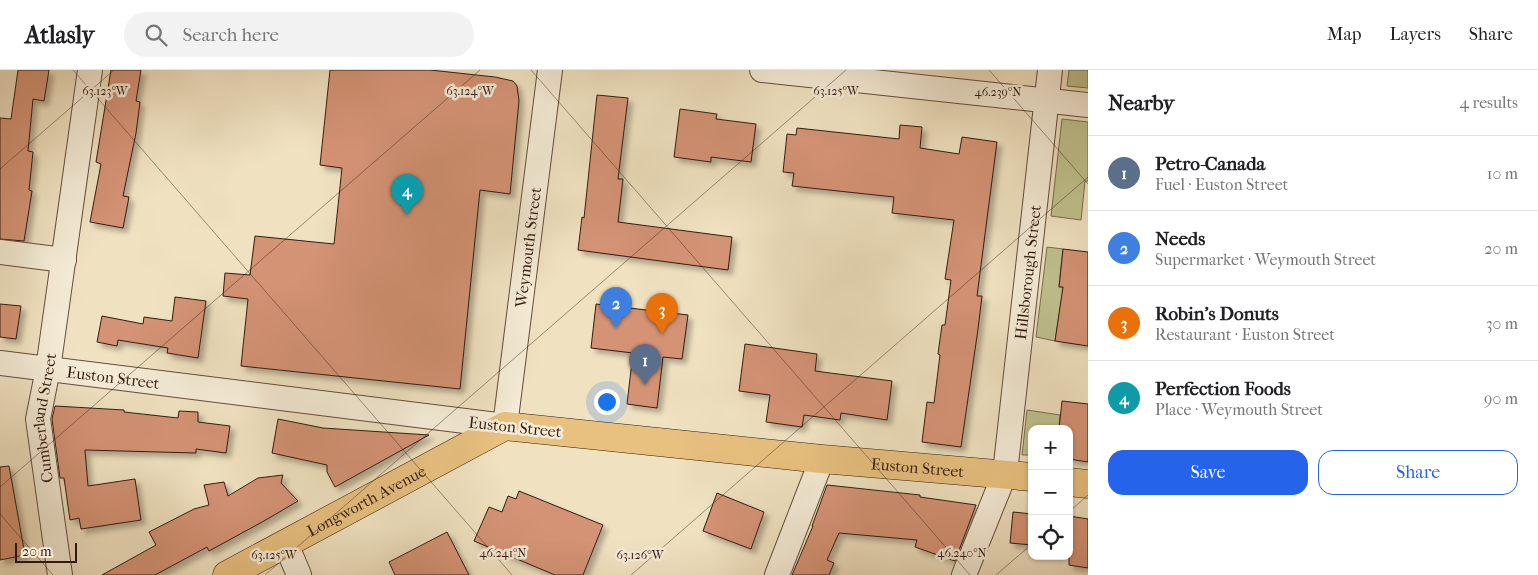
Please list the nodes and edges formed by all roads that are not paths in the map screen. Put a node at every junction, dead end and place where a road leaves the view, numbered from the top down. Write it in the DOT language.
graph roads {
  1 [pos="90,70"];
  2 [pos="550,70"];
  3 [pos="762,70"];
  4 [pos="1050,70"];
  5 [pos="1045,100"];
  6 [pos="1088,105"];
  7 [pos="0,252"];
  8 [pos="64,260"];
  9 [pos="0,363"];
  10 [pos="48,369"];
  11 [pos="506,426"];
  12 [pos="822,458"];
  13 [pos="1005,473"];
  14 [pos="1028,476"];
  15 [pos="1073,482"];
  16 [pos="1088,484"];
  17 [pos="286,544"];
  18 [pos="60,575"];
  19 [pos="227,575"];
  20 [pos="299,575"];
  21 [pos="777,575"];
  22 [pos="964,575"];
  1 -- 8 [label="street, Cumberland Street"];
  2 -- 11 [label="street, Weymouth Street"];
  3 -- 5 [label="street"];
  4 -- 5 [label="street, Hillsborough Street"];
  5 -- 6 [label="street"];
  5 -- 13 [label="street, Hillsborough Street"];
  7 -- 8 [label="street"];
  8 -- 10 [label="street, Cumberland Street"];
  9 -- 10 [label="street, Euston Street"];
  10 -- 11 [label="street, Euston Street"];
  10 -- 18 [label="street, Cumberland Street"];
  11 -- 12 [label="main road, Euston Street"];
  11 -- 17 [label="main road, Longworth Avenue"];
  12 -- 13 [label="main road, Euston Street"];
  12 -- 21 [label="street"];
  13 -- 14 [label="main road, Euston Street"];
  13 -- 22 [label="street, Hillsborough Street"];
  15 -- 16 [label="main road"];
  17 -- 19 [label="main road, Longworth Avenue"];
  17 -- 20 [label="street"];
}
